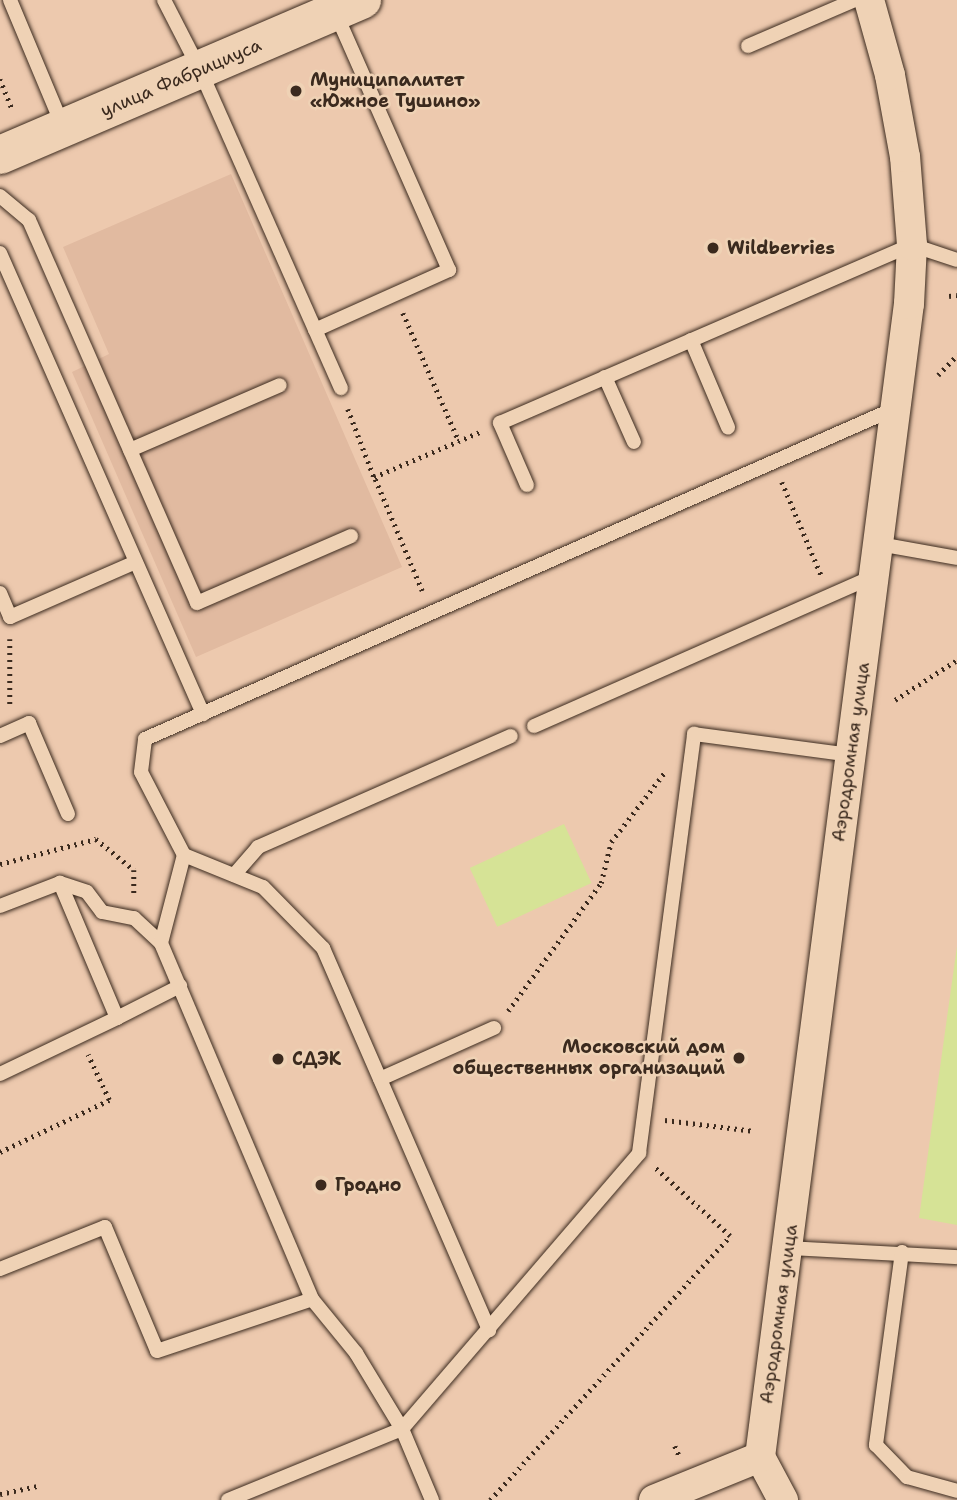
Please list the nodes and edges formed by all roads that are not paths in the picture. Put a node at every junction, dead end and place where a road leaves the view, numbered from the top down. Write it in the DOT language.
graph roads {
  1 [pos="10,0"];
  2 [pos="164,0"];
  3 [pos="855,0"];
  4 [pos="869,0"];
  5 [pos="348,6"];
  6 [pos="748,46"];
  7 [pos="200,70"];
  8 [pos="63,128"];
  9 [pos="0,155"];
  10 [pos="0,196"];
  11 [pos="912,245"];
  12 [pos="0,253"];
  13 [pos="957,260"];
  14 [pos="315,330"];
  15 [pos="691,340"];
  16 [pos="606,377"];
  17 [pos="280,385"];
  18 [pos="341,388"];
  19 [pos="897,407"];
  20 [pos="728,427"];
  21 [pos="634,442"];
  22 [pos="130,450"];
  23 [pos="527,485"];
  24 [pos="351,536"];
  25 [pos="879,544"];
  26 [pos="957,558"];
  27 [pos="136,562"];
  28 [pos="875,575"];
  29 [pos="0,593"];
  30 [pos="203,713"];
  31 [pos="534,726"];
  32 [pos="5,734"];
  33 [pos="511,736"];
  34 [pos="851,755"];
  35 [pos="68,814"];
  36 [pos="184,855"];
  37 [pos="234,875"];
  38 [pos="60,883"];
  39 [pos="0,905"];
  40 [pos="161,943"];
  41 [pos="180,986"];
  42 [pos="117,1018"];
  43 [pos="494,1028"];
  44 [pos="0,1074"];
  45 [pos="380,1079"];
  46 [pos="789,1248"];
  47 [pos="902,1252"];
  48 [pos="957,1257"];
  49 [pos="0,1269"];
  50 [pos="312,1298"];
  51 [pos="489,1330"];
  52 [pos="402,1429"];
  53 [pos="760,1457"];
  54 [pos="957,1491"];
  55 [pos="228,1500"];
  56 [pos="432,1500"];
  57 [pos="654,1500"];
  58 [pos="783,1500"];
  1 -- 8 [label="lane"];
  2 -- 7 [label="lane"];
  3 -- 6 [label="lane"];
  4 -- 11 [label="street, Аэродромная улица"];
  5 -- 7 [label="main road, улица Фабрициуса"];
  5 -- 14 [label="lane"];
  7 -- 8 [label="main road, улица Фабрициуса"];
  7 -- 14 [label="lane"];
  8 -- 9 [label="main road, улица Фабрициуса"];
  10 -- 22 [label="lane"];
  11 -- 13 [label="lane"];
  11 -- 15 [label="lane"];
  11 -- 19 [label="street, Аэродромная улица"];
  12 -- 27 [label="lane"];
  14 -- 18 [label="lane"];
  15 -- 16 [label="lane"];
  15 -- 20 [label="lane"];
  16 -- 21 [label="lane"];
  16 -- 23 [label="lane"];
  17 -- 22 [label="lane"];
  19 -- 25 [label="street, Аэродромная улица"];
  19 -- 30 [label="lane"];
  22 -- 24 [label="lane"];
  25 -- 26 [label="lane"];
  25 -- 28 [label="street, Аэродромная улица"];
  27 -- 29 [label="lane"];
  27 -- 30 [label="lane"];
  28 -- 31 [label="lane"];
  28 -- 34 [label="street, Аэродромная улица"];
  30 -- 36 [label="lane"];
  32 -- 35 [label="lane"];
  33 -- 37 [label="lane"];
  34 -- 46 [label="street, Аэродромная улица"];
  34 -- 51 [label="lane"];
  36 -- 37 [label="lane"];
  36 -- 40 [label="lane"];
  37 -- 45 [label="lane"];
  38 -- 39 [label="lane"];
  38 -- 40 [label="lane"];
  38 -- 42 [label="lane"];
  40 -- 41 [label="lane"];
  41 -- 42 [label="lane"];
  41 -- 50 [label="lane"];
  42 -- 44 [label="lane"];
  43 -- 45 [label="lane"];
  45 -- 51 [label="lane"];
  46 -- 47 [label="lane"];
  46 -- 53 [label="street, Аэродромная улица"];
  47 -- 48 [label="lane"];
  47 -- 54 [label="lane"];
  49 -- 50 [label="lane"];
  50 -- 52 [label="lane"];
  51 -- 52 [label="lane"];
  52 -- 55 [label="lane"];
  52 -- 56 [label="lane"];
  53 -- 57 [label="street"];
  53 -- 58 [label="street"];
}
